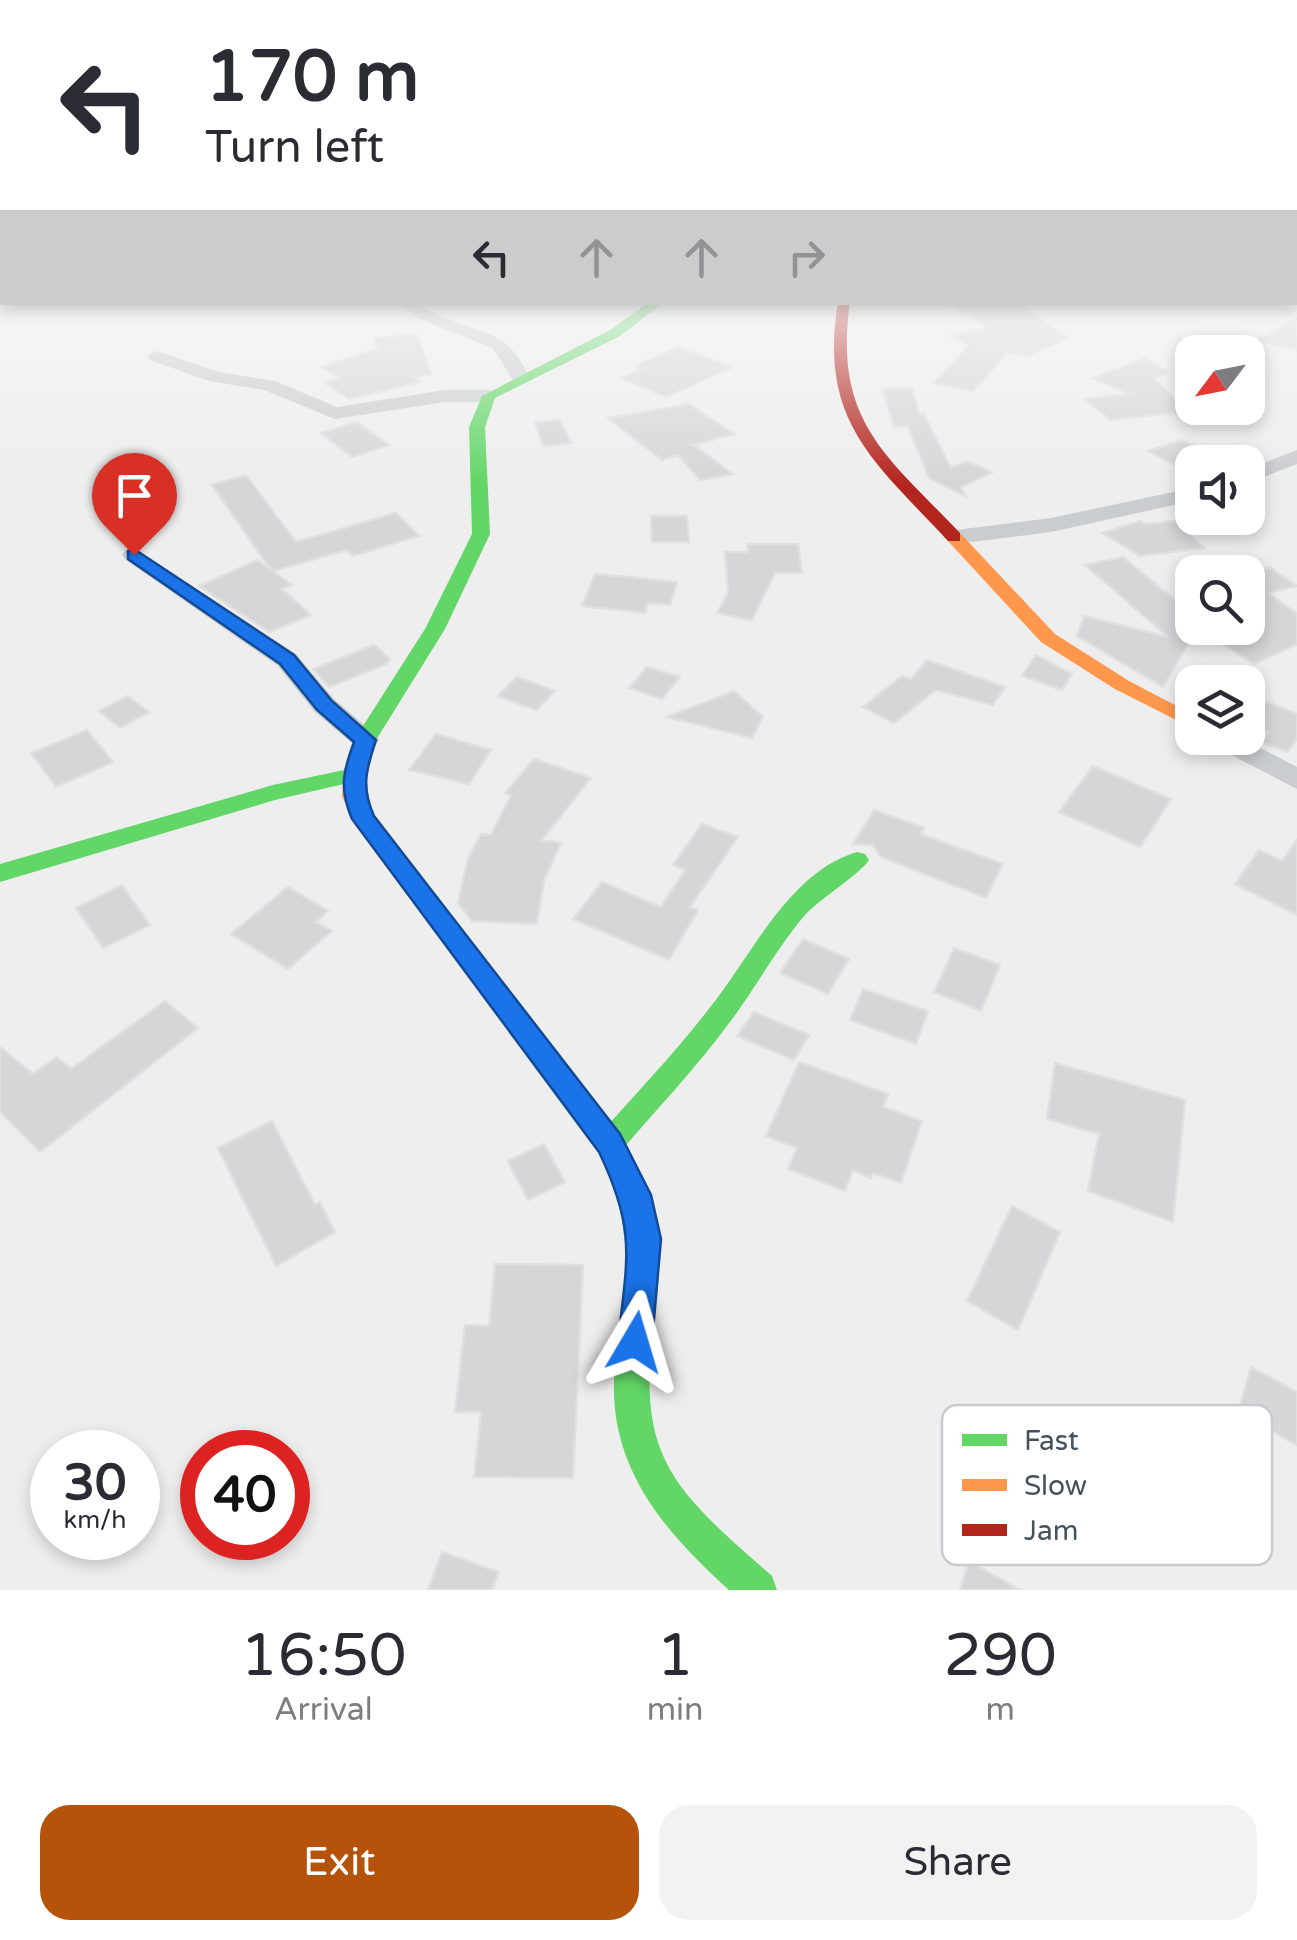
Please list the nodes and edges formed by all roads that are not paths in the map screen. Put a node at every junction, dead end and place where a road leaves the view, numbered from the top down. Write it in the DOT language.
graph roads {
  1 [pos="481,335"];
  2 [pos="610,335"];
  3 [pos="839,335"];
  4 [pos="156,356"];
  5 [pos="521,378"];
  6 [pos="489,396"];
  7 [pos="1297,456"];
  8 [pos="1265,470"];
  9 [pos="1175,498"];
  10 [pos="955,537"];
  11 [pos="134,555"];
  12 [pos="1175,713"];
  13 [pos="365,740"];
  14 [pos="1252,755"];
  15 [pos="353,775"];
  16 [pos="1297,779"];
  17 [pos="857,860"];
  18 [pos="0,873"];
  19 [pos="610,1143"];
  20 [pos="758,1590"];
  1 -- 5 [label="street"];
  2 -- 5 [label="street"];
  3 -- 10 [label="street"];
  4 -- 6 [label="street"];
  5 -- 6 [label="street"];
  6 -- 13 [label="street"];
  7 -- 8 [label="street"];
  9 -- 10 [label="street"];
  10 -- 12 [label="street"];
  11 -- 13 [label="street"];
  13 -- 15 [label="street"];
  14 -- 16 [label="street"];
  15 -- 18 [label="street"];
  15 -- 19 [label="street"];
  17 -- 19 [label="street"];
  19 -- 20 [label="street"];
}
